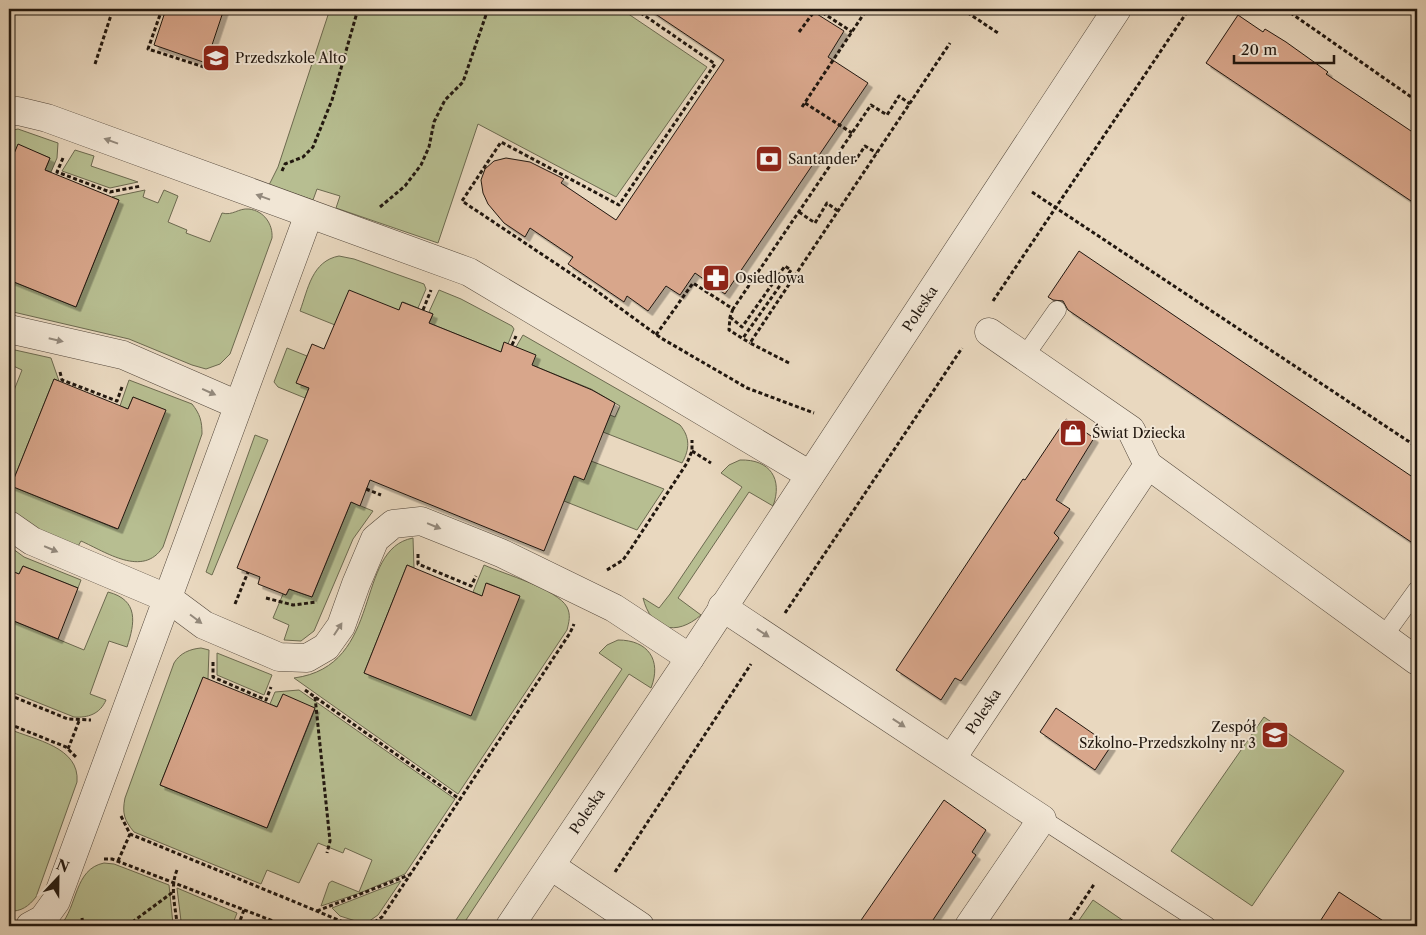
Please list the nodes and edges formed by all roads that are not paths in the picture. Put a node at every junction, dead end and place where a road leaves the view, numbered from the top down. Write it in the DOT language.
graph roads {
  1 [pos="1117,9"];
  2 [pos="9,112"];
  3 [pos="309,214"];
  4 [pos="1057,310"];
  5 [pos="983,328"];
  6 [pos="9,329"];
  7 [pos="1024,357"];
  8 [pos="238,405"];
  9 [pos="1148,465"];
  10 [pos="810,474"];
  11 [pos="9,525"];
  12 [pos="1417,590"];
  13 [pos="169,599"];
  14 [pos="722,606"];
  15 [pos="1383,637"];
  16 [pos="690,658"];
  17 [pos="1417,661"];
  18 [pos="952,758"];
  19 [pos="1042,819"];
  20 [pos="551,866"];
  21 [pos="30,926"];
  22 [pos="510,926"];
  23 [pos="640,926"];
  24 [pos="969,926"];
  25 [pos="1207,926"];
  1 -- 10 [label="street, Poleska"];
  3 -- 2 [label="street, one-way"];
  3 -- 8 [label="street"];
  3 -- 10 [label="street"];
  4 -- 7 [label="lane"];
  5 -- 7 [label="street"];
  6 -- 8 [label="street, one-way"];
  7 -- 9 [label="street"];
  8 -- 13 [label="street"];
  9 -- 15 [label="street"];
  9 -- 18 [label="street, Poleska"];
  10 -- 14 [label="street, Poleska"];
  11 -- 13 [label="street, one-way"];
  12 -- 15 [label="lane"];
  13 -- 16 [label="street, one-way"];
  13 -- 21 [label="street"];
  14 -- 16 [label="street, Poleska"];
  14 -- 18 [label="street, one-way"];
  15 -- 17 [label="street"];
  16 -- 20 [label="street, Poleska"];
  18 -- 19 [label="street"];
  19 -- 24 [label="street"];
  19 -- 25 [label="lane"];
  20 -- 22 [label="street, Poleska"];
  20 -- 23 [label="street"];
}
